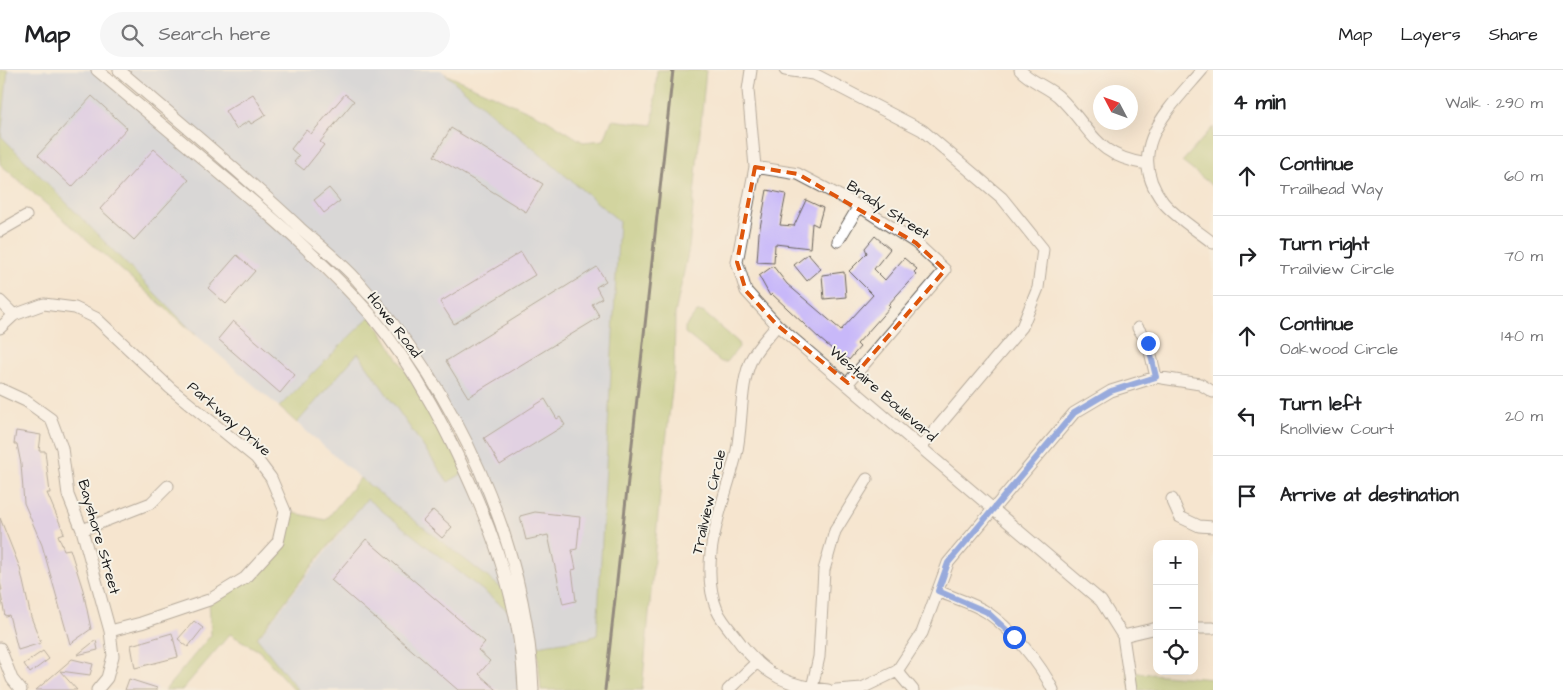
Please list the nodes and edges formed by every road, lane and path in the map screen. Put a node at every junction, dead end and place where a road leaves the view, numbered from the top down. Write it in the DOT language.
graph roads {
  1 [pos="97,70"];
  2 [pos="118,70"];
  3 [pos="751,70"];
  4 [pos="785,70"];
  5 [pos="1020,70"];
  6 [pos="1202,70"];
  7 [pos="1147,164"];
  8 [pos="755,167"];
  9 [pos="859,206"];
  10 [pos="26,216"];
  11 [pos="0,232"];
  12 [pos="838,241"];
  13 [pos="1213,243"];
  14 [pos="0,301"];
  15 [pos="14,315"];
  16 [pos="777,325"];
  17 [pos="0,328"];
  18 [pos="1138,328"];
  19 [pos="1156,377"];
  20 [pos="848,383"];
  21 [pos="0,388"];
  22 [pos="1213,392"];
  23 [pos="921,447"];
  24 [pos="867,479"];
  25 [pos="168,486"];
  26 [pos="1172,499"];
  27 [pos="994,508"];
  28 [pos="1213,527"];
  29 [pos="82,530"];
  30 [pos="938,591"];
  31 [pos="1198,628"];
  32 [pos="1213,628"];
  33 [pos="1153,629"];
  34 [pos="110,631"];
  35 [pos="1123,636"];
  36 [pos="1,655"];
  37 [pos="756,664"];
  38 [pos="897,671"];
  39 [pos="812,688"];
  40 [pos="21,690"];
  41 [pos="97,690"];
  42 [pos="524,690"];
  43 [pos="533,690"];
  44 [pos="728,690"];
  45 [pos="828,690"];
  46 [pos="836,690"];
  47 [pos="913,690"];
  48 [pos="1054,690"];
  49 [pos="1131,690"];
  1 -- 42 [label="street, Howe Road"];
  2 -- 43 [label="street, Howe Road"];
  3 -- 8 [label="street, Westaire Boulevard"];
  4 -- 23 [label="street"];
  5 -- 7 [label="street"];
  6 -- 7 [label="street"];
  7 -- 13 [label="street"];
  8 -- 9 [label="street, Brady Street"];
  8 -- 16 [label="street, Westaire Boulevard"];
  9 -- 12 [label="street"];
  9 -- 20 [label="street, Brady Street"];
  10 -- 11 [label="street"];
  14 -- 15 [label="street"];
  15 -- 17 [label="street, Parkway Drive"];
  15 -- 34 [label="street, Parkway Drive"];
  16 -- 20 [label="street, Westaire Boulevard"];
  16 -- 37 [label="street, Trailview Circle"];
  18 -- 19 [label="street"];
  19 -- 22 [label="street"];
  19 -- 27 [label="street"];
  20 -- 23 [label="street, Westaire Boulevard"];
  21 -- 29 [label="street, Bayshore Street"];
  23 -- 27 [label="street, Westaire Boulevard"];
  24 -- 39 [label="street"];
  25 -- 29 [label="street"];
  26 -- 28 [label="street"];
  27 -- 30 [label="street"];
  27 -- 35 [label="street, Westaire Boulevard"];
  29 -- 34 [label="street, Bayshore Street"];
  30 -- 38 [label="street"];
  30 -- 48 [label="street"];
  31 -- 32 [label="street"];
  33 -- 35 [label="street"];
  34 -- 41 [label="street, Bayshore Street"];
  35 -- 49 [label="street, Westaire Boulevard"];
  36 -- 40 [label="street"];
  37 -- 39 [label="street, Trailview Circle"];
  37 -- 44 [label="street"];
  38 -- 46 [label="street"];
  38 -- 47 [label="street"];
  39 -- 45 [label="street, Trailview Circle"];
}
